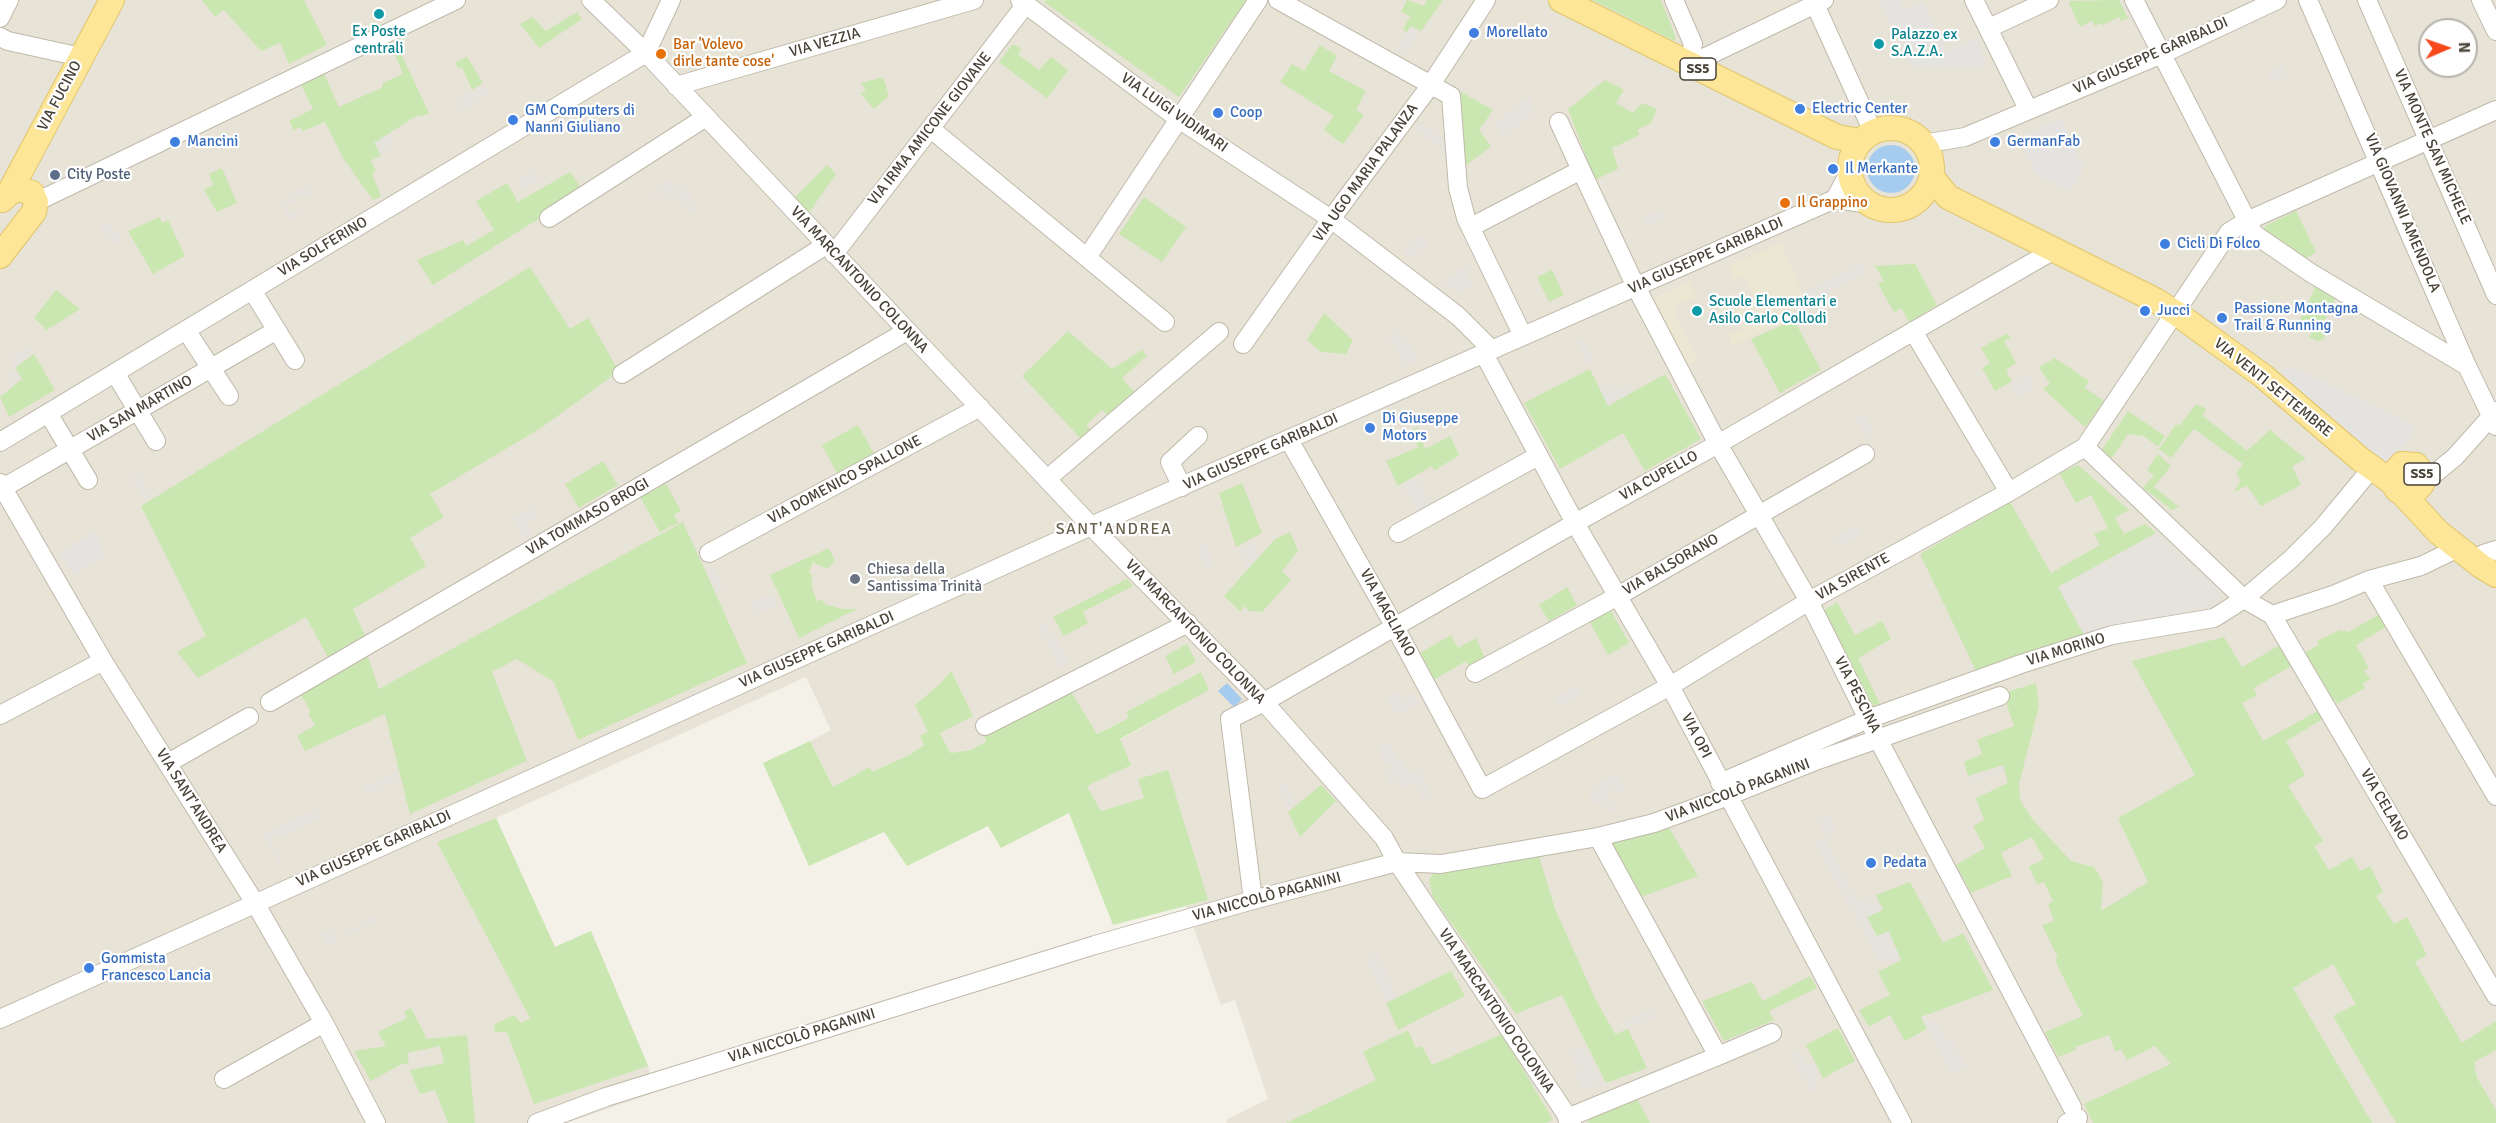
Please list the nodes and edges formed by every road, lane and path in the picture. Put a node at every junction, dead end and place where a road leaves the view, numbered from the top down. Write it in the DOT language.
graph roads {
  1 [pos="9,0"];
  2 [pos="112,0"];
  3 [pos="456,0"];
  4 [pos="591,0"];
  5 [pos="671,0"];
  6 [pos="974,0"];
  7 [pos="1258,0"];
  8 [pos="1278,0"];
  9 [pos="1486,0"];
  10 [pos="1561,0"];
  11 [pos="1674,0"];
  12 [pos="1974,0"];
  13 [pos="2049,0"];
  14 [pos="2134,0"];
  15 [pos="2277,0"];
  16 [pos="2308,0"];
  17 [pos="2367,0"];
  18 [pos="2481,0"];
  19 [pos="1817,1"];
  20 [pos="1023,2"];
  21 [pos="0,18"];
  22 [pos="1989,28"];
  23 [pos="2496,31"];
  24 [pos="0,37"];
  25 [pos="646,53"];
  26 [pos="2162,54"];
  27 [pos="81,57"];
  28 [pos="1689,65"];
  29 [pos="676,86"];
  30 [pos="1430,86"];
  31 [pos="2028,109"];
  32 [pos="2496,110"];
  33 [pos="706,117"];
  34 [pos="1180,120"];
  35 [pos="1559,122"];
  36 [pos="931,129"];
  37 [pos="2429,138"];
  38 [pos="1923,144"];
  39 [pos="1859,150"];
  40 [pos="2380,162"];
  41 [pos="1581,170"];
  42 [pos="1931,176"];
  43 [pos="4,197"];
  44 [pos="1948,197"];
  45 [pos="1835,199"];
  46 [pos="1918,199"];
  47 [pos="36,202"];
  48 [pos="1869,204"];
  49 [pos="549,218"];
  50 [pos="1331,219"];
  51 [pos="2247,221"];
  52 [pos="1472,227"];
  53 [pos="830,250"];
  54 [pos="2054,250"];
  55 [pos="0,256"];
  56 [pos="1088,256"];
  57 [pos="1636,286"];
  58 [pos="252,290"];
  59 [pos="2496,295"];
  60 [pos="2176,313"];
  61 [pos="1165,322"];
  62 [pos="186,330"];
  63 [pos="277,330"];
  64 [pos="907,331"];
  65 [pos="1913,331"];
  66 [pos="1219,332"];
  67 [pos="1523,336"];
  68 [pos="1243,344"];
  69 [pos="1488,352"];
  70 [pos="295,360"];
  71 [pos="2467,366"];
  72 [pos="210,369"];
  73 [pos="115,373"];
  74 [pos="622,374"];
  75 [pos="229,396"];
  76 [pos="980,407"];
  77 [pos="138,410"];
  78 [pos="48,413"];
  79 [pos="2495,417"];
  80 [pos="1198,436"];
  81 [pos="1288,440"];
  82 [pos="156,441"];
  83 [pos="0,442"];
  84 [pos="1718,444"];
  85 [pos="2085,447"];
  86 [pos="69,450"];
  87 [pos="1865,454"];
  88 [pos="1538,456"];
  89 [pos="1047,479"];
  90 [pos="2403,479"];
  91 [pos="88,480"];
  92 [pos="1,486"];
  93 [pos="1182,487"];
  94 [pos="2009,492"];
  95 [pos="1758,514"];
  96 [pos="1575,523"];
  97 [pos="1091,526"];
  98 [pos="1398,533"];
  99 [pos="2458,548"];
  100 [pos="709,553"];
  101 [pos="2492,558"];
  102 [pos="2496,575"];
  103 [pos="2369,580"];
  104 [pos="1618,596"];
  105 [pos="2244,599"];
  106 [pos="1809,601"];
  107 [pos="2272,615"];
  108 [pos="1188,623"];
  109 [pos="1395,627"];
  110 [pos="103,661"];
  111 [pos="1475,673"];
  112 [pos="1670,686"];
  113 [pos="2000,696"];
  114 [pos="270,702"];
  115 [pos="1264,702"];
  116 [pos="0,715"];
  117 [pos="249,717"];
  118 [pos="1868,719"];
  119 [pos="985,726"];
  120 [pos="1878,739"];
  121 [pos="168,763"];
  122 [pos="1482,789"];
  123 [pos="1724,790"];
  124 [pos="2496,796"];
  125 [pos="1598,837"];
  126 [pos="1397,862"];
  127 [pos="1253,900"];
  128 [pos="255,903"];
  129 [pos="2496,996"];
  130 [pos="0,1018"];
  131 [pos="324,1023"];
  132 [pos="1772,1033"];
  133 [pos="1718,1056"];
  134 [pos="224,1079"];
  135 [pos="2072,1116"];
  136 [pos="1570,1120"];
  137 [pos="376,1123"];
  138 [pos="537,1123"];
  139 [pos="1902,1123"];
  1 -- 21 [label="street"];
  2 -- 27 [label="main road, VIA FUCINO"];
  3 -- 47 [label="street"];
  4 -- 25 [label="street, VIA MARCANTONIO COLONNA"];
  5 -- 25 [label="street"];
  6 -- 29 [label="street, VIA VEZZIA"];
  7 -- 34 [label="street"];
  8 -- 30 [label="street"];
  9 -- 30 [label="street, VIA UGO MARIA PALANZA"];
  10 -- 28 [label="main road, SS5"];
  11 -- 28 [label="street"];
  12 -- 22 [label="street"];
  13 -- 22 [label="street"];
  14 -- 26 [label="street"];
  15 -- 26 [label="street, VIA GIUSEPPE GARIBALDI"];
  16 -- 40 [label="street, VIA GIOVANNI AMENDOLA"];
  17 -- 37 [label="street, VIA MONTE SAN MICHELE"];
  18 -- 23 [label="street"];
  19 -- 28 [label="street"];
  19 -- 39 [label="street"];
  20 -- 34 [label="street, VIA LUIGI VIDIMARI"];
  20 -- 36 [label="street, VIA IRMA AMICONE GIOVANE"];
  22 -- 31 [label="street"];
  24 -- 27 [label="street"];
  25 -- 29 [label="street, VIA MARCANTONIO COLONNA"];
  25 -- 58 [label="street, VIA SOLFERINO"];
  26 -- 31 [label="street, VIA GIUSEPPE GARIBALDI"];
  26 -- 51 [label="street"];
  27 -- 43 [label="main road, VIA FUCINO"];
  28 -- 39 [label="main road, SS5"];
  29 -- 33 [label="street, VIA MARCANTONIO COLONNA"];
  30 -- 50 [label="street, VIA UGO MARIA PALANZA"];
  30 -- 52 [label="street"];
  31 -- 38 [label="street, VIA GIUSEPPE GARIBALDI"];
  32 -- 37 [label="street, VIA SIRENTE"];
  33 -- 49 [label="street"];
  33 -- 53 [label="street, VIA MARCANTONIO COLONNA"];
  34 -- 50 [label="street, VIA LUIGI VIDIMARI"];
  34 -- 56 [label="street"];
  35 -- 41 [label="street, VIA PESCINA"];
  36 -- 53 [label="street, VIA IRMA AMICONE GIOVANE"];
  36 -- 56 [label="street"];
  37 -- 40 [label="street, VIA SIRENTE"];
  37 -- 59 [label="street, VIA MONTE SAN MICHELE"];
  38 -- 39 [label="main road, SS5"];
  38 -- 42 [label="main road, SS5"];
  39 -- 45 [label="street"];
  39 -- 48 [label="main road"];
  40 -- 51 [label="street, VIA SIRENTE"];
  40 -- 71 [label="street, VIA GIOVANNI AMENDOLA"];
  41 -- 52 [label="street"];
  41 -- 57 [label="street, VIA PESCINA"];
  42 -- 44 [label="main road, VIA VENTI SETTEMBRE / SS5"];
  42 -- 46 [label="main road"];
  43 -- 47 [label="main road"];
  44 -- 46 [label="main road"];
  44 -- 54 [label="main road, VIA VENTI SETTEMBRE / SS5"];
  45 -- 48 [label="street"];
  45 -- 57 [label="street, VIA GIUSEPPE GARIBALDI"];
  46 -- 48 [label="main road"];
  47 -- 55 [label="main road"];
  50 -- 68 [label="street, VIA UGO MARIA PALANZA"];
  50 -- 69 [label="street, VIA LUIGI VIDIMARI"];
  51 -- 60 [label="street, VIA SIRENTE"];
  51 -- 71 [label="street"];
  52 -- 67 [label="street"];
  53 -- 64 [label="street, VIA MARCANTONIO COLONNA"];
  53 -- 74 [label="street"];
  54 -- 60 [label="main road, VIA VENTI SETTEMBRE / SS5"];
  54 -- 65 [label="street, VIA CUPELLO"];
  56 -- 61 [label="street"];
  57 -- 67 [label="street, VIA GIUSEPPE GARIBALDI"];
  57 -- 84 [label="street, VIA PESCINA"];
  58 -- 62 [label="street, VIA SOLFERINO"];
  58 -- 63 [label="street"];
  60 -- 85 [label="street, VIA SIRENTE"];
  60 -- 90 [label="main road, VIA VENTI SETTEMBRE / SS5"];
  62 -- 72 [label="street"];
  62 -- 73 [label="street, VIA SOLFERINO"];
  63 -- 70 [label="street"];
  63 -- 72 [label="street, VIA SAN MARTINO"];
  64 -- 76 [label="street, VIA MARCANTONIO COLONNA"];
  64 -- 114 [label="street, VIA TOMMASO BROGI"];
  65 -- 84 [label="street, VIA CUPELLO"];
  65 -- 94 [label="street"];
  66 -- 89 [label="street"];
  67 -- 69 [label="street, VIA GIUSEPPE GARIBALDI"];
  69 -- 81 [label="street, VIA GIUSEPPE GARIBALDI"];
  69 -- 88 [label="street, VIA OPI"];
  71 -- 79 [label="street, VIA GIOVANNI AMENDOLA"];
  72 -- 75 [label="street"];
  72 -- 77 [label="street, VIA SAN MARTINO"];
  73 -- 77 [label="street"];
  73 -- 78 [label="street, VIA SOLFERINO"];
  76 -- 89 [label="street, VIA MARCANTONIO COLONNA"];
  76 -- 100 [label="street, VIA DOMENICO SPALLONE"];
  77 -- 82 [label="street"];
  77 -- 86 [label="street, VIA SAN MARTINO"];
  78 -- 83 [label="street, VIA SOLFERINO"];
  78 -- 86 [label="street"];
  79 -- 90 [label="street, VIA MORINO"];
  80 -- 93 [label="street"];
  81 -- 93 [label="street, VIA GIUSEPPE GARIBALDI"];
  81 -- 109 [label="street, VIA MAGLIANO"];
  84 -- 95 [label="street, VIA PESCINA"];
  84 -- 96 [label="street, VIA CUPELLO"];
  85 -- 94 [label="street, VIA SIRENTE"];
  85 -- 105 [label="street"];
  86 -- 91 [label="street"];
  86 -- 92 [label="street, VIA SAN MARTINO"];
  87 -- 95 [label="street, VIA BALSORANO"];
  88 -- 96 [label="street, VIA OPI"];
  88 -- 98 [label="street"];
  89 -- 97 [label="street, VIA MARCANTONIO COLONNA"];
  90 -- 99 [label="main road, VIA VENTI SETTEMBRE / SS5"];
  90 -- 101 [label="main road, VIA VENTI SETTEMBRE / SS5"];
  90 -- 105 [label="street, VIA MORINO"];
  92 -- 110 [label="street, VIA SANT'ANDREA"];
  93 -- 97 [label="street, VIA GIUSEPPE GARIBALDI"];
  94 -- 106 [label="street, VIA SIRENTE"];
  95 -- 104 [label="street, VIA BALSORANO"];
  95 -- 106 [label="street, VIA PESCINA"];
  96 -- 104 [label="street, VIA OPI"];
  96 -- 109 [label="street, VIA CUPELLO"];
  97 -- 108 [label="street, VIA MARCANTONIO COLONNA"];
  97 -- 128 [label="street, VIA GIUSEPPE GARIBALDI"];
  99 -- 102 [label="main road, VIA VENTI SETTEMBRE / SS5"];
  99 -- 103 [label="street"];
  103 -- 107 [label="street"];
  103 -- 124 [label="street"];
  104 -- 111 [label="street, VIA BALSORANO"];
  104 -- 112 [label="street, VIA OPI"];
  105 -- 107 [label="street"];
  105 -- 118 [label="street, VIA MORINO"];
  106 -- 112 [label="street, VIA SIRENTE"];
  106 -- 118 [label="street, VIA PESCINA"];
  107 -- 129 [label="street, VIA CELANO"];
  108 -- 115 [label="street, VIA MARCANTONIO COLONNA"];
  108 -- 119 [label="street"];
  109 -- 115 [label="street, VIA CUPELLO"];
  109 -- 122 [label="street, VIA MAGLIANO"];
  110 -- 116 [label="street"];
  110 -- 121 [label="street, VIA SANT'ANDREA"];
  112 -- 122 [label="street, VIA SIRENTE"];
  112 -- 123 [label="street, VIA OPI"];
  113 -- 120 [label="street, VIA NICCOLÒ PAGANINI"];
  115 -- 126 [label="street, VIA MARCANTONIO COLONNA"];
  115 -- 127 [label="street, VIA CUPELLO"];
  117 -- 121 [label="street"];
  118 -- 120 [label="street, VIA PESCINA"];
  118 -- 123 [label="street, VIA MORINO"];
  120 -- 123 [label="street, VIA NICCOLÒ PAGANINI"];
  120 -- 135 [label="street, VIA PESCINA"];
  121 -- 128 [label="street, VIA SANT'ANDREA"];
  123 -- 125 [label="street, VIA NICCOLÒ PAGANINI"];
  123 -- 139 [label="street, VIA OPI"];
  125 -- 126 [label="street, VIA NICCOLÒ PAGANINI"];
  125 -- 133 [label="street"];
  126 -- 127 [label="street, VIA NICCOLÒ PAGANINI"];
  126 -- 136 [label="street, VIA MARCANTONIO COLONNA"];
  127 -- 138 [label="street, VIA NICCOLÒ PAGANINI"];
  128 -- 130 [label="street, VIA GIUSEPPE GARIBALDI"];
  128 -- 131 [label="street, VIA SANT'ANDREA"];
  131 -- 134 [label="street"];
  131 -- 137 [label="street, VIA SANT'ANDREA"];
  132 -- 133 [label="street"];
  133 -- 136 [label="street"];
}
